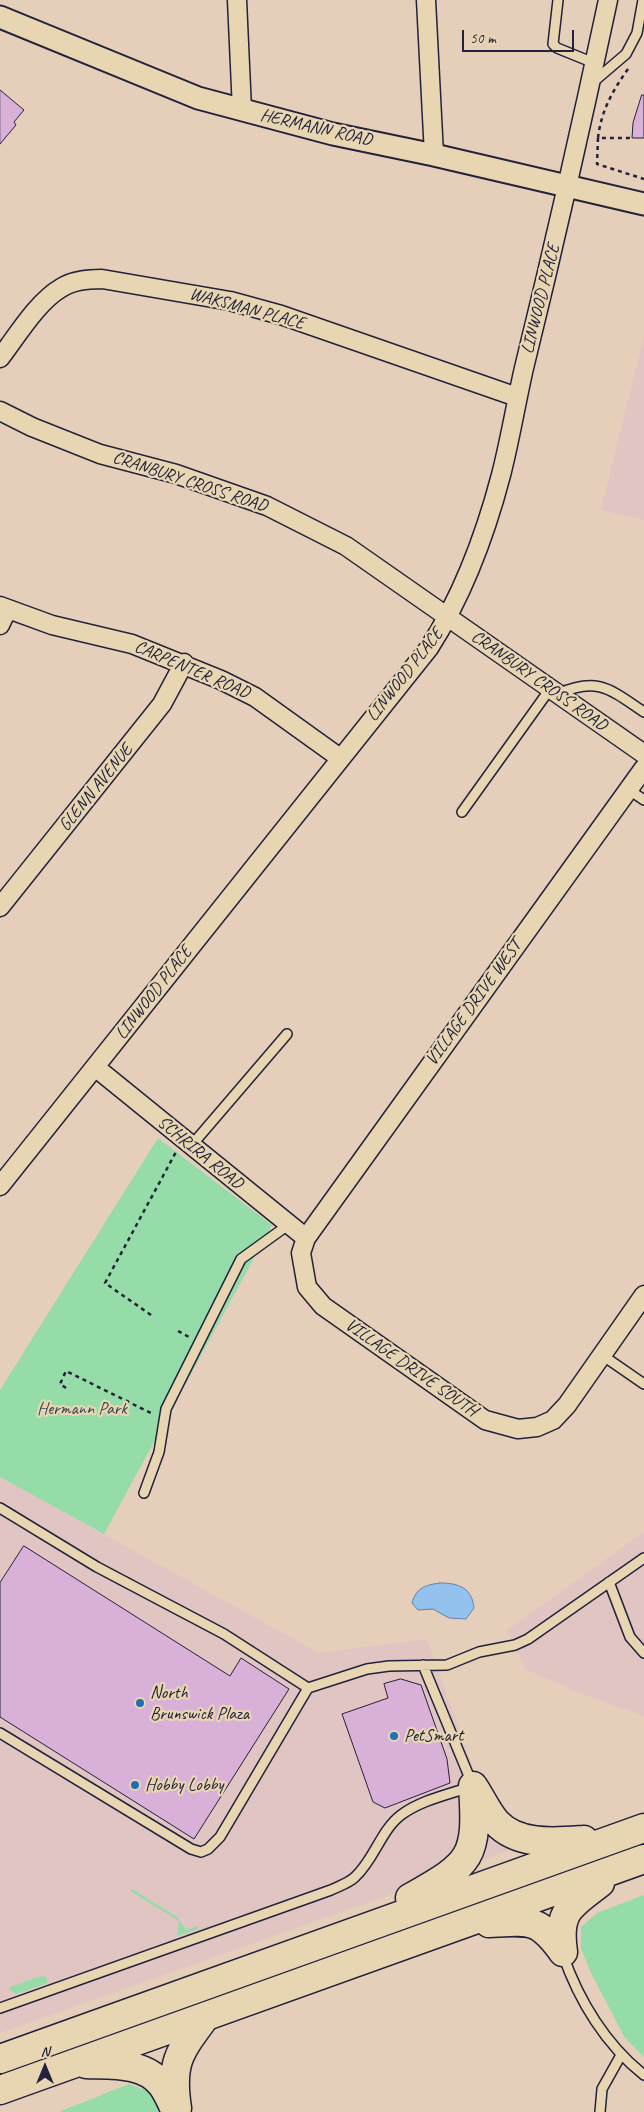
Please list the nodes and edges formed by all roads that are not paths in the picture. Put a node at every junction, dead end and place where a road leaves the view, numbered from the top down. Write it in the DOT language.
graph roads {
  1 [pos="237,0"];
  2 [pos="426,0"];
  3 [pos="558,0"];
  4 [pos="608,0"];
  5 [pos="643,0"];
  6 [pos="0,17"];
  7 [pos="594,63"];
  8 [pos="590,85"];
  9 [pos="242,110"];
  10 [pos="434,154"];
  11 [pos="568,186"];
  12 [pos="644,204"];
  13 [pos="0,358"];
  14 [pos="517,397"];
  15 [pos="0,411"];
  16 [pos="2,614"];
  17 [pos="449,618"];
  18 [pos="184,663"];
  19 [pos="554,692"];
  20 [pos="644,712"];
  21 [pos="644,754"];
  22 [pos="340,758"];
  23 [pos="644,768"];
  24 [pos="628,789"];
  25 [pos="644,800"];
  26 [pos="462,812"];
  27 [pos="0,907"];
  28 [pos="287,1034"];
  29 [pos="95,1067"];
  30 [pos="188,1152"];
  31 [pos="0,1186"];
  32 [pos="288,1225"];
  33 [pos="306,1238"];
  34 [pos="644,1295"];
  35 [pos="602,1356"];
  36 [pos="644,1384"];
  37 [pos="144,1492"];
  38 [pos="0,1508"];
  39 [pos="644,1558"];
  40 [pos="609,1582"];
  41 [pos="644,1653"];
  42 [pos="422,1665"];
  43 [pos="308,1688"];
  44 [pos="0,1734"];
  45 [pos="473,1786"];
  46 [pos="644,1828"];
  47 [pos="614,1838"];
  48 [pos="644,1859"];
  49 [pos="617,1869"];
  50 [pos="464,1924"];
  51 [pos="347,1934"];
  52 [pos="563,1952"];
  53 [pos="0,2008"];
  54 [pos="205,2017"];
  55 [pos="621,2055"];
  56 [pos="0,2058"];
  57 [pos="75,2063"];
  58 [pos="644,2075"];
  59 [pos="0,2090"];
  60 [pos="177,2112"];
  61 [pos="600,2112"];
  1 -- 9 [label="street"];
  2 -- 10 [label="street"];
  3 -- 7 [label="lane"];
  4 -- 7 [label="street, LINWOOD PLACE"];
  5 -- 8 [label="lane"];
  6 -- 9 [label="street, HERMANN ROAD"];
  7 -- 8 [label="street, LINWOOD PLACE"];
  8 -- 11 [label="street, LINWOOD PLACE"];
  9 -- 10 [label="street, HERMANN ROAD"];
  10 -- 11 [label="street, HERMANN ROAD"];
  11 -- 12 [label="street, HERMANN ROAD"];
  11 -- 14 [label="street, LINWOOD PLACE"];
  13 -- 14 [label="street, WAKSMAN PLACE"];
  14 -- 17 [label="street, LINWOOD PLACE"];
  15 -- 17 [label="street, CRANBURY CROSS ROAD"];
  16 -- 18 [label="street, CARPENTER ROAD"];
  17 -- 19 [label="street, CRANBURY CROSS ROAD"];
  17 -- 22 [label="street, LINWOOD PLACE"];
  18 -- 22 [label="street, CARPENTER ROAD"];
  18 -- 27 [label="street, GLENN AVENUE"];
  19 -- 20 [label="lane"];
  19 -- 21 [label="street, CRANBURY CROSS ROAD"];
  19 -- 26 [label="lane"];
  22 -- 29 [label="street, LINWOOD PLACE"];
  23 -- 24 [label="street, VILLAGE DRIVE WEST"];
  24 -- 25 [label="lane"];
  24 -- 33 [label="street, VILLAGE DRIVE WEST"];
  28 -- 30 [label="lane"];
  29 -- 30 [label="street, SCHRIRA ROAD"];
  29 -- 31 [label="street, LINWOOD PLACE"];
  30 -- 32 [label="street, SCHRIRA ROAD"];
  32 -- 33 [label="street, SCHRIRA ROAD"];
  32 -- 37 [label="lane"];
  33 -- 35 [label="street, VILLAGE DRIVE SOUTH"];
  34 -- 35 [label="street, VILLAGE DRIVE SOUTH"];
  35 -- 36 [label="lane"];
  38 -- 43 [label="lane"];
  39 -- 40 [label="lane"];
  40 -- 41 [label="lane"];
  40 -- 42 [label="lane"];
  42 -- 43 [label="lane"];
  42 -- 45 [label="lane"];
  43 -- 44 [label="lane"];
  45 -- 47 [label="highway"];
  45 -- 51 [label="highway"];
  45 -- 53 [label="lane"];
  46 -- 47 [label="highway"];
  47 -- 51 [label="highway"];
  48 -- 49 [label="highway"];
  49 -- 50 [label="highway"];
  49 -- 52 [label="highway"];
  50 -- 52 [label="highway"];
  50 -- 54 [label="highway"];
  51 -- 56 [label="highway"];
  52 -- 55 [label="lane"];
  54 -- 57 [label="highway"];
  54 -- 60 [label="highway"];
  55 -- 58 [label="lane"];
  55 -- 61 [label="lane"];
  57 -- 59 [label="highway"];
  57 -- 60 [label="highway"];
}
